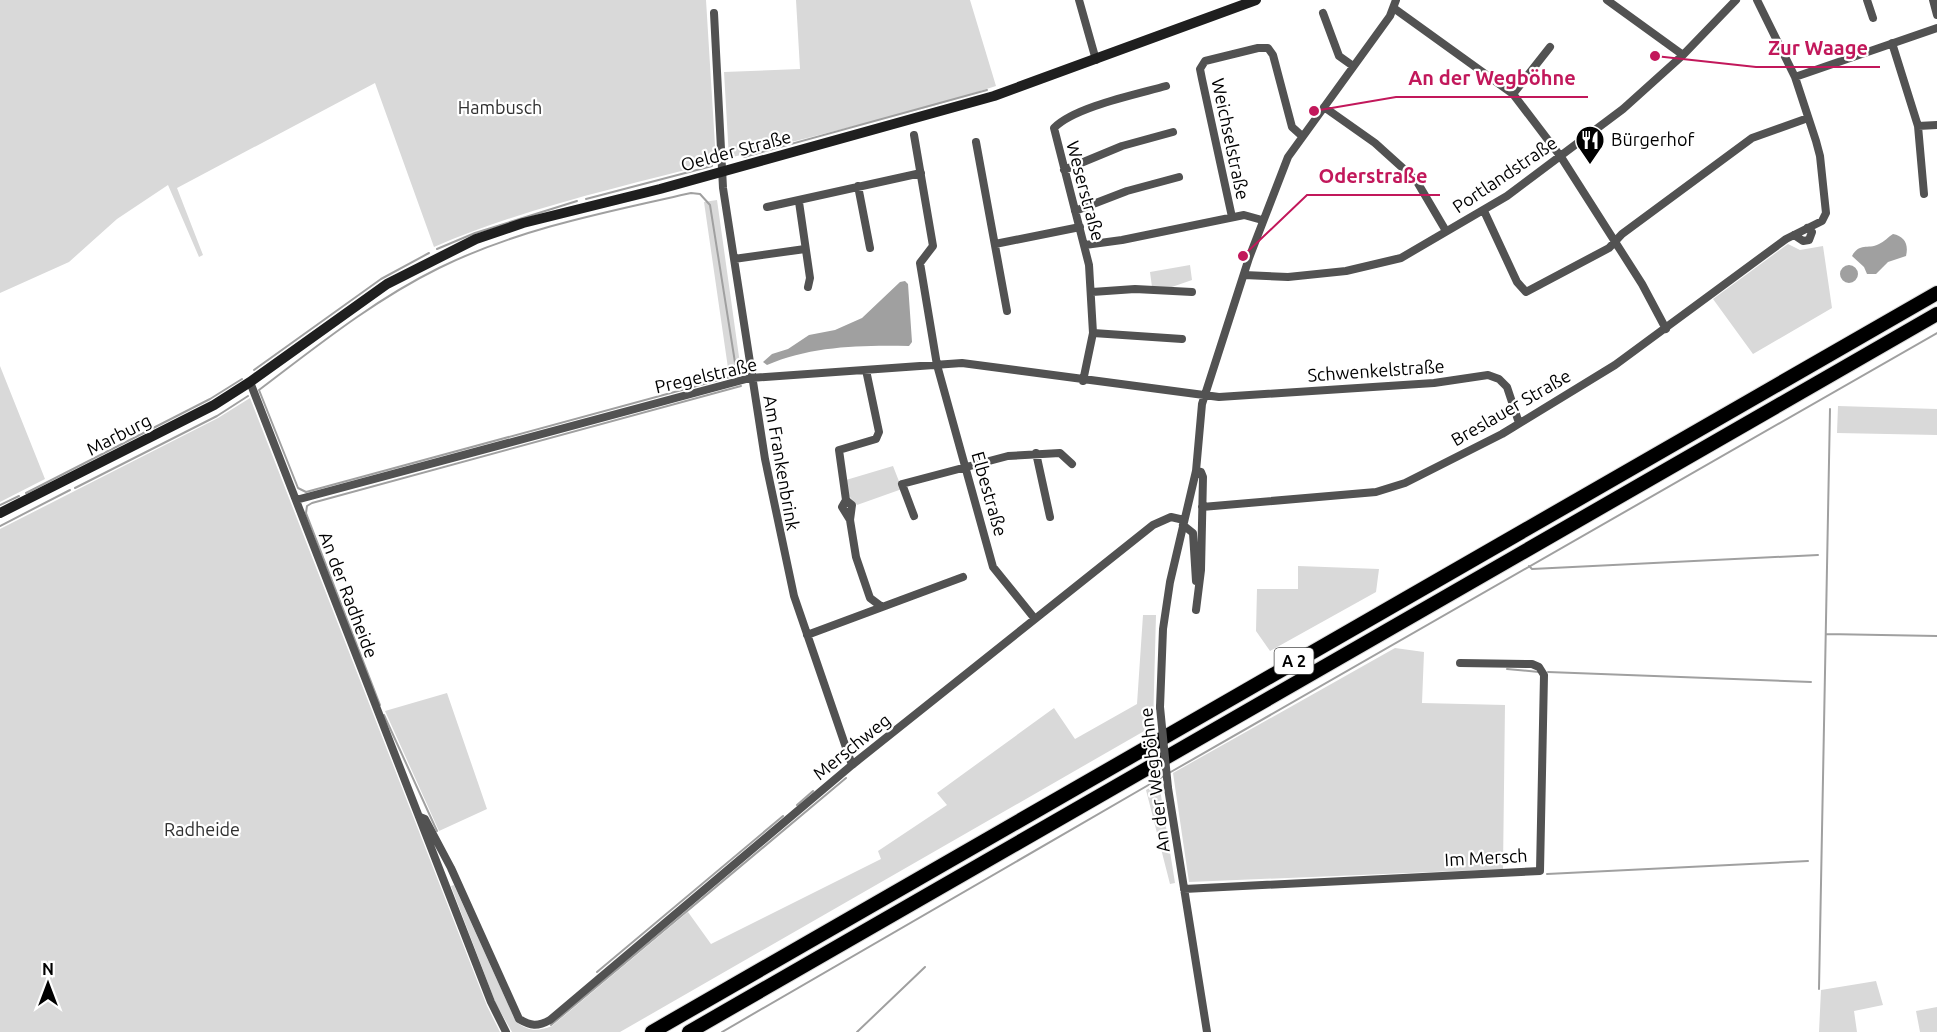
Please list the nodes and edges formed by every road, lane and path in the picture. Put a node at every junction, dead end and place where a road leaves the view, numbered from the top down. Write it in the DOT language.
graph roads {
  1 [pos="1079,0"];
  2 [pos="1256,0"];
  3 [pos="1396,0"];
  4 [pos="1607,0"];
  5 [pos="1736,0"];
  6 [pos="1757,0"];
  7 [pos="1867,0"];
  8 [pos="1933,0"];
  9 [pos="1395,9"];
  10 [pos="714,13"];
  11 [pos="1323,13"];
  12 [pos="1937,15"];
  13 [pos="1873,18"];
  14 [pos="1937,28"];
  15 [pos="1892,43"];
  16 [pos="1550,47"];
  17 [pos="1683,55"];
  18 [pos="1096,60"];
  19 [pos="1353,66"];
  20 [pos="1795,77"];
  21 [pos="1166,86"];
  22 [pos="1513,94"];
  23 [pos="1324,107"];
  24 [pos="1808,118"];
  25 [pos="1937,125"];
  26 [pos="1918,126"];
  27 [pos="1173,132"];
  28 [pos="914,135"];
  29 [pos="1302,136"];
  30 [pos="976,142"];
  31 [pos="1561,156"];
  32 [pos="1064,170"];
  33 [pos="723,172"];
  34 [pos="921,173"];
  35 [pos="1179,177"];
  36 [pos="858,186"];
  37 [pos="1924,194"];
  38 [pos="799,202"];
  39 [pos="766,207"];
  40 [pos="1075,211"];
  41 [pos="1484,211"];
  42 [pos="1232,217"];
  43 [pos="1262,220"];
  44 [pos="1080,227"];
  45 [pos="1446,231"];
  46 [pos="1615,241"];
  47 [pos="995,244"];
  48 [pos="1085,245"];
  49 [pos="870,248"];
  50 [pos="806,249"];
  51 [pos="734,259"];
  52 [pos="1244,275"];
  53 [pos="807,287"];
  54 [pos="1092,291"];
  55 [pos="1192,292"];
  56 [pos="1937,293"];
  57 [pos="1007,311"];
  58 [pos="1937,314"];
  59 [pos="1666,329"];
  60 [pos="1093,333"];
  61 [pos="1182,339"];
  62 [pos="937,365"];
  63 [pos="866,370"];
  64 [pos="750,378"];
  65 [pos="1083,381"];
  66 [pos="250,382"];
  67 [pos="1204,395"];
  68 [pos="1520,423"];
  69 [pos="1036,453"];
  70 [pos="1072,464"];
  71 [pos="966,467"];
  72 [pos="1196,471"];
  73 [pos="296,500"];
  74 [pos="1202,507"];
  75 [pos="0,513"];
  76 [pos="914,516"];
  77 [pos="1050,518"];
  78 [pos="1184,523"];
  79 [pos="963,577"];
  80 [pos="1198,588"];
  81 [pos="870,598"];
  82 [pos="882,607"];
  83 [pos="1196,610"];
  84 [pos="862,616"];
  85 [pos="1035,619"];
  86 [pos="807,635"];
  87 [pos="1460,663"];
  88 [pos="852,765"];
  89 [pos="420,817"];
  90 [pos="1184,889"];
  91 [pos="550,1020"];
  92 [pos="506,1032"];
  93 [pos="652,1032"];
  94 [pos="689,1032"];
  95 [pos="1207,1032"];
  1 -- 18 [label="street"];
  2 -- 18 [label="street, Oelder Straße"];
  3 -- 9 [label="street"];
  4 -- 17 [label="street"];
  5 -- 17 [label="street, Portlandstraße"];
  6 -- 20 [label="street"];
  7 -- 13 [label="street"];
  8 -- 12 [label="street"];
  9 -- 19 [label="street, An der Wegböhne"];
  9 -- 22 [label="street"];
  10 -- 33 [label="street, Am Frankenbrink"];
  11 -- 19 [label="street"];
  14 -- 15 [label="street"];
  15 -- 20 [label="street"];
  15 -- 26 [label="street"];
  16 -- 22 [label="street"];
  17 -- 31 [label="street, Portlandstraße"];
  18 -- 33 [label="street, Oelder Straße"];
  19 -- 23 [label="street, An der Wegböhne"];
  20 -- 24 [label="street"];
  21 -- 32 [label="street, Weserstraße"];
  22 -- 31 [label="street"];
  23 -- 29 [label="street, An der Wegböhne"];
  23 -- 45 [label="street"];
  24 -- 46 [label="street"];
  24 -- 59 [label="street, Breslauer Straße"];
  25 -- 26 [label="street"];
  26 -- 37 [label="street"];
  27 -- 32 [label="street"];
  28 -- 34 [label="street, Elbestraße"];
  29 -- 42 [label="street, Weichselstraße"];
  29 -- 43 [label="street, An der Wegböhne"];
  30 -- 47 [label="street"];
  31 -- 41 [label="street, Portlandstraße"];
  31 -- 46 [label="street"];
  32 -- 40 [label="street, Weserstraße"];
  33 -- 51 [label="street, Am Frankenbrink"];
  33 -- 66 [label="street, Oelder Straße"];
  34 -- 36 [label="street"];
  34 -- 62 [label="street, Elbestraße"];
  35 -- 40 [label="street"];
  36 -- 38 [label="street"];
  36 -- 49 [label="street"];
  38 -- 39 [label="street"];
  38 -- 50 [label="street"];
  40 -- 44 [label="street, Weserstraße"];
  41 -- 45 [label="street, Portlandstraße"];
  41 -- 46 [label="street"];
  42 -- 43 [label="street"];
  42 -- 48 [label="street"];
  43 -- 52 [label="street, An der Wegböhne"];
  44 -- 47 [label="street"];
  44 -- 48 [label="street, Weserstraße"];
  45 -- 52 [label="street, Portlandstraße"];
  46 -- 59 [label="street"];
  47 -- 57 [label="street"];
  48 -- 54 [label="street, Weserstraße"];
  50 -- 51 [label="street"];
  50 -- 53 [label="street"];
  51 -- 64 [label="street, Am Frankenbrink"];
  52 -- 67 [label="street, An der Wegböhne"];
  54 -- 55 [label="street"];
  54 -- 60 [label="street, Weserstraße"];
  56 -- 93 [label="highway, A 2"];
  58 -- 94 [label="highway, A 2"];
  59 -- 68 [label="street, Breslauer Straße"];
  60 -- 61 [label="street"];
  60 -- 65 [label="street, Weserstraße"];
  62 -- 63 [label="street, Pregelstraße"];
  62 -- 65 [label="street, Pregelstraße"];
  62 -- 71 [label="street, Elbestraße"];
  63 -- 64 [label="street, Pregelstraße"];
  63 -- 81 [label="street"];
  64 -- 73 [label="street, Pregelstraße"];
  64 -- 86 [label="street, Am Frankenbrink"];
  65 -- 67 [label="street, Pregelstraße"];
  66 -- 73 [label="street, An der Radheide"];
  66 -- 75 [label="street, Marburg"];
  67 -- 68 [label="street, Schwenkelstraße"];
  67 -- 72 [label="street, An der Wegböhne"];
  68 -- 74 [label="street, Breslauer Straße"];
  69 -- 70 [label="street"];
  69 -- 71 [label="street"];
  69 -- 77 [label="street"];
  71 -- 76 [label="street"];
  71 -- 85 [label="street, Elbestraße"];
  72 -- 74 [label="street, An der Wegböhne"];
  72 -- 78 [label="street, An der Wegböhne"];
  73 -- 89 [label="street, An der Radheide"];
  74 -- 80 [label="street, An der Wegböhne"];
  78 -- 80 [label="street, An der Wegböhne"];
  78 -- 85 [label="street, Merschweg"];
  78 -- 90 [label="street, An der Wegböhne, bridge"];
  79 -- 82 [label="street"];
  80 -- 83 [label="street, An der Wegböhne"];
  81 -- 82 [label="street"];
  81 -- 84 [label="street"];
  82 -- 84 [label="street"];
  84 -- 86 [label="street"];
  85 -- 88 [label="street, Merschweg"];
  86 -- 88 [label="street, Am Frankenbrink"];
  87 -- 90 [label="street, Im Mersch"];
  88 -- 91 [label="street, Merschweg"];
  89 -- 91 [label="street, An der Radheide"];
  89 -- 92 [label="street, An der Radheide"];
  90 -- 95 [label="street, An der Wegböhne"];
}
